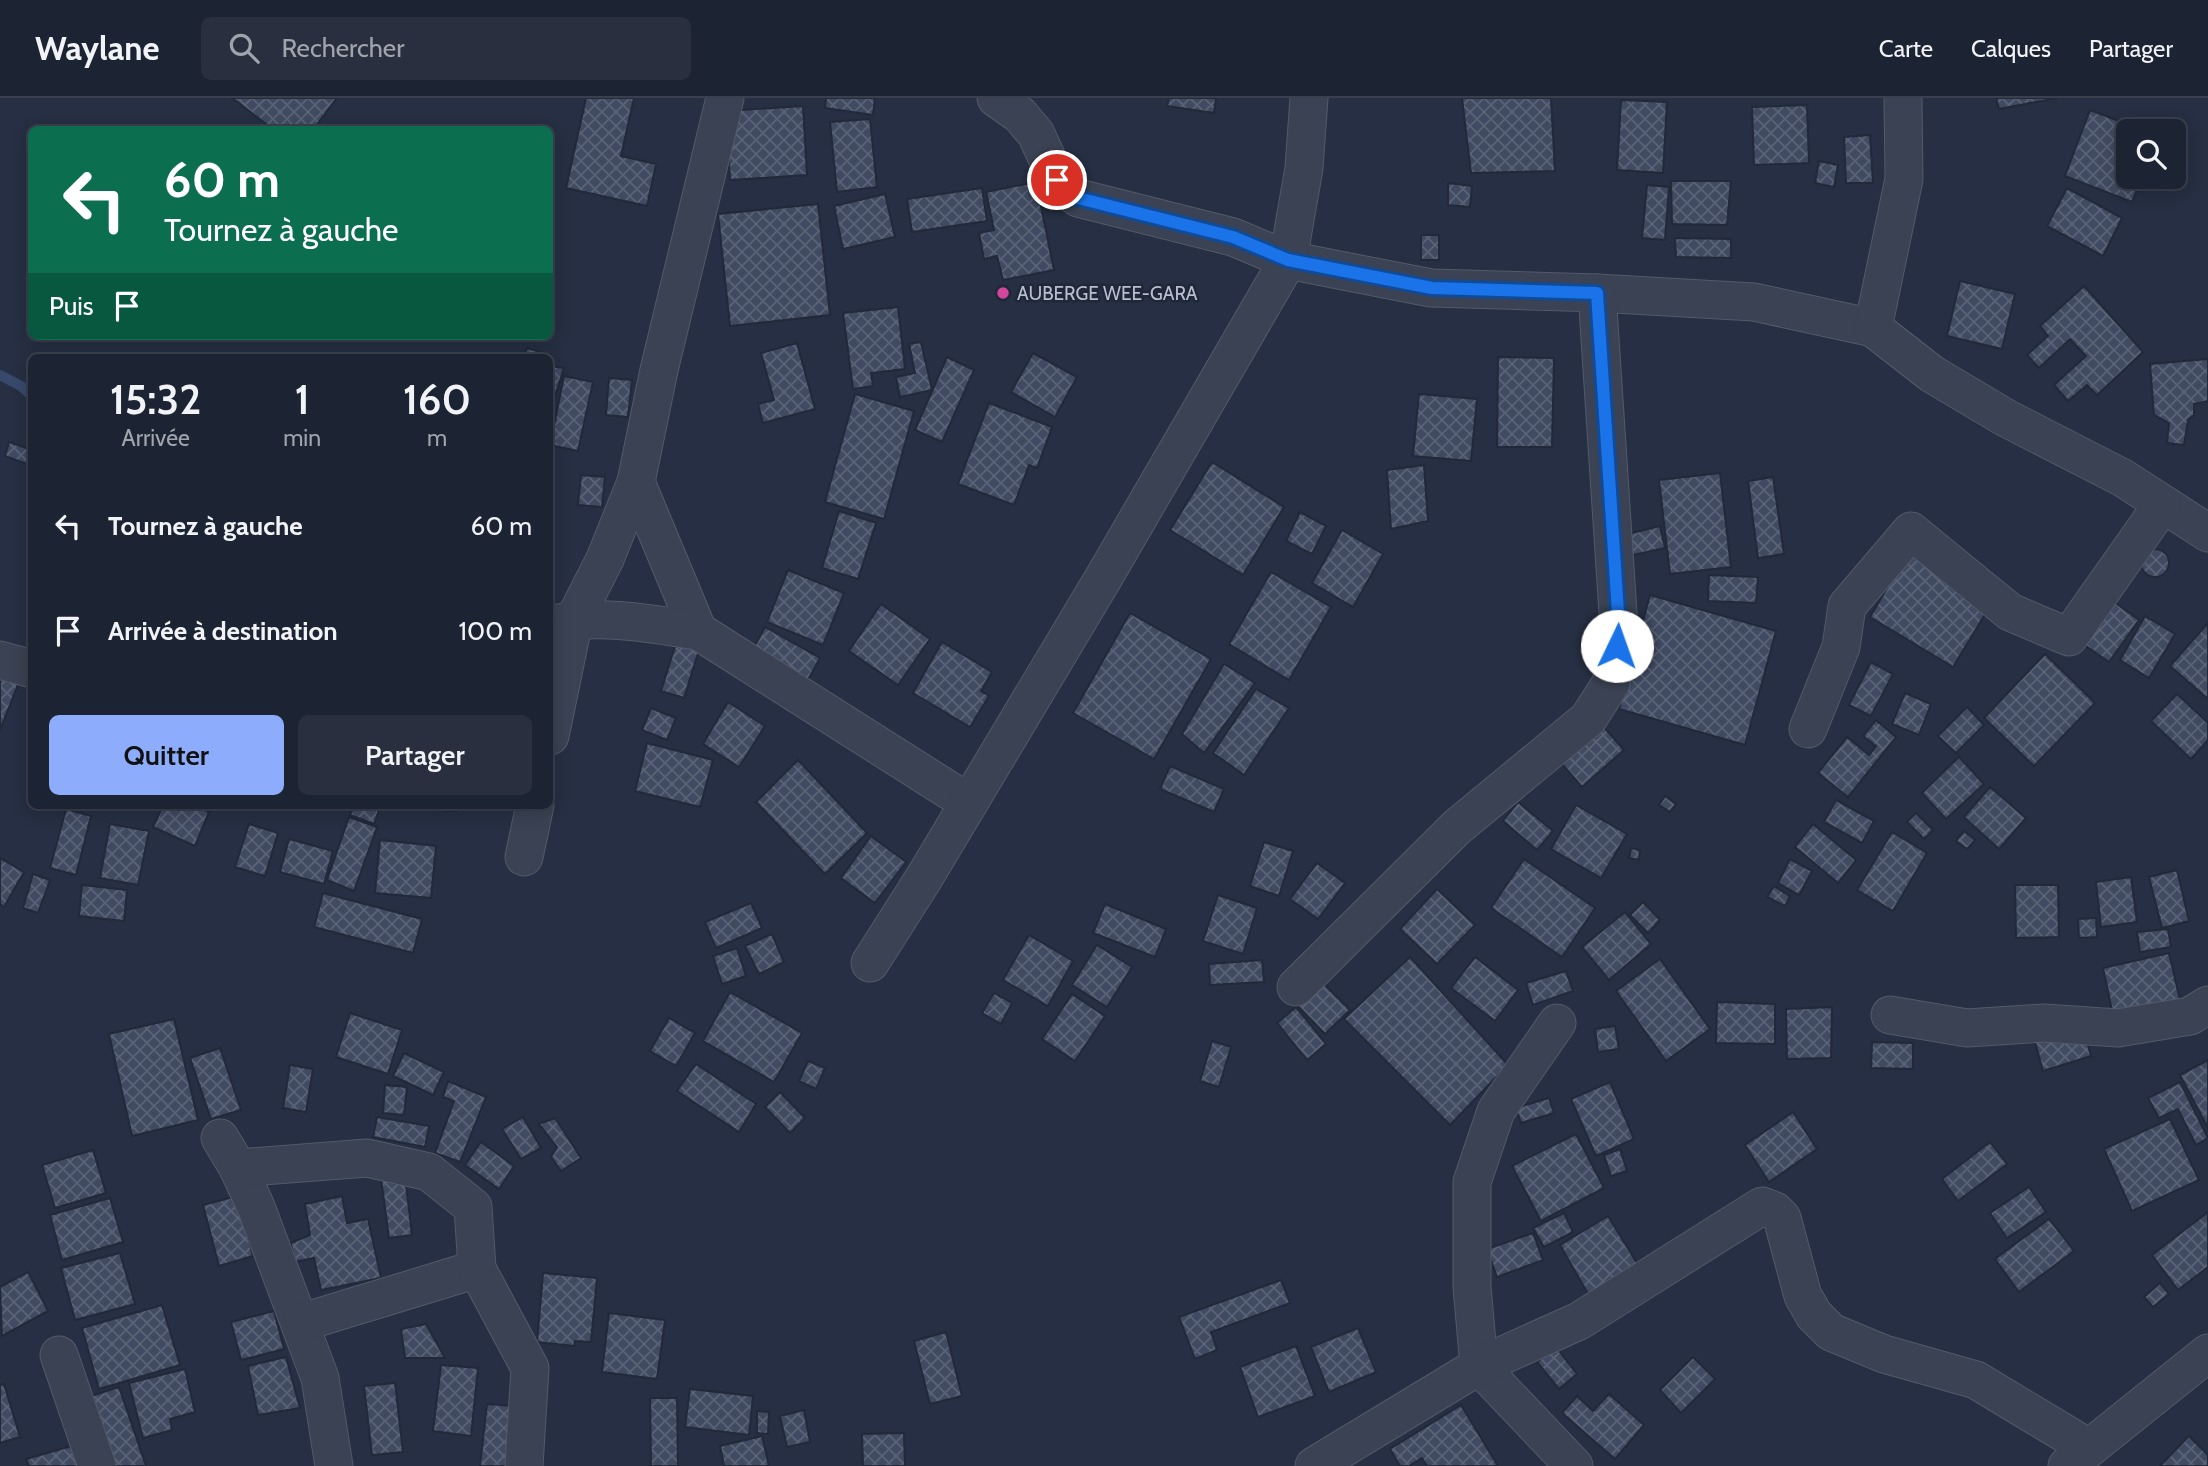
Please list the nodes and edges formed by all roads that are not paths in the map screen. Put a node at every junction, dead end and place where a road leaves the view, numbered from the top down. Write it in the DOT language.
graph roads {
  1 [pos="725,98"];
  2 [pos="996,98"];
  3 [pos="1309,98"];
  4 [pos="1903,98"];
  5 [pos="1288,260"];
  6 [pos="1597,293"];
  7 [pos="1873,328"];
  8 [pos="636,482"];
  9 [pos="2162,505"];
  10 [pos="2208,533"];
  11 [pos="562,622"];
  12 [pos="698,631"];
  13 [pos="0,660"];
  14 [pos="28,668"];
  15 [pos="553,708"];
  16 [pos="1808,729"];
  17 [pos="969,803"];
  18 [pos="534,809"];
  19 [pos="524,856"];
  20 [pos="870,963"];
  21 [pos="1296,987"];
  22 [pos="2208,1005"];
  23 [pos="1890,1015"];
  24 [pos="1557,1023"];
  25 [pos="220,1138"];
  26 [pos="238,1168"];
  27 [pos="477,1269"];
  28 [pos="300,1323"];
  29 [pos="2208,1353"];
  30 [pos="59,1355"];
  31 [pos="1479,1366"];
  32 [pos="2078,1457"];
  33 [pos="97,1466"];
  34 [pos="334,1466"];
  35 [pos="524,1466"];
  36 [pos="1314,1466"];
  37 [pos="1574,1466"];
  1 -- 8 [label="street"];
  2 -- 5 [label="street"];
  3 -- 5 [label="street"];
  4 -- 7 [label="street"];
  5 -- 6 [label="street"];
  5 -- 17 [label="street"];
  6 -- 7 [label="street"];
  6 -- 21 [label="street"];
  7 -- 9 [label="street"];
  8 -- 11 [label="street"];
  8 -- 12 [label="street"];
  9 -- 10 [label="street"];
  9 -- 16 [label="street"];
  11 -- 12 [label="street"];
  11 -- 15 [label="street"];
  12 -- 17 [label="street"];
  13 -- 14 [label="street"];
  17 -- 20 [label="street"];
  18 -- 19 [label="street"];
  22 -- 23 [label="street"];
  24 -- 31 [label="street"];
  25 -- 26 [label="street"];
  26 -- 27 [label="street"];
  26 -- 28 [label="street"];
  27 -- 28 [label="street"];
  27 -- 35 [label="street"];
  28 -- 34 [label="street"];
  29 -- 32 [label="street"];
  30 -- 33 [label="street"];
  31 -- 32 [label="street"];
  31 -- 36 [label="street"];
  31 -- 37 [label="street"];
}
